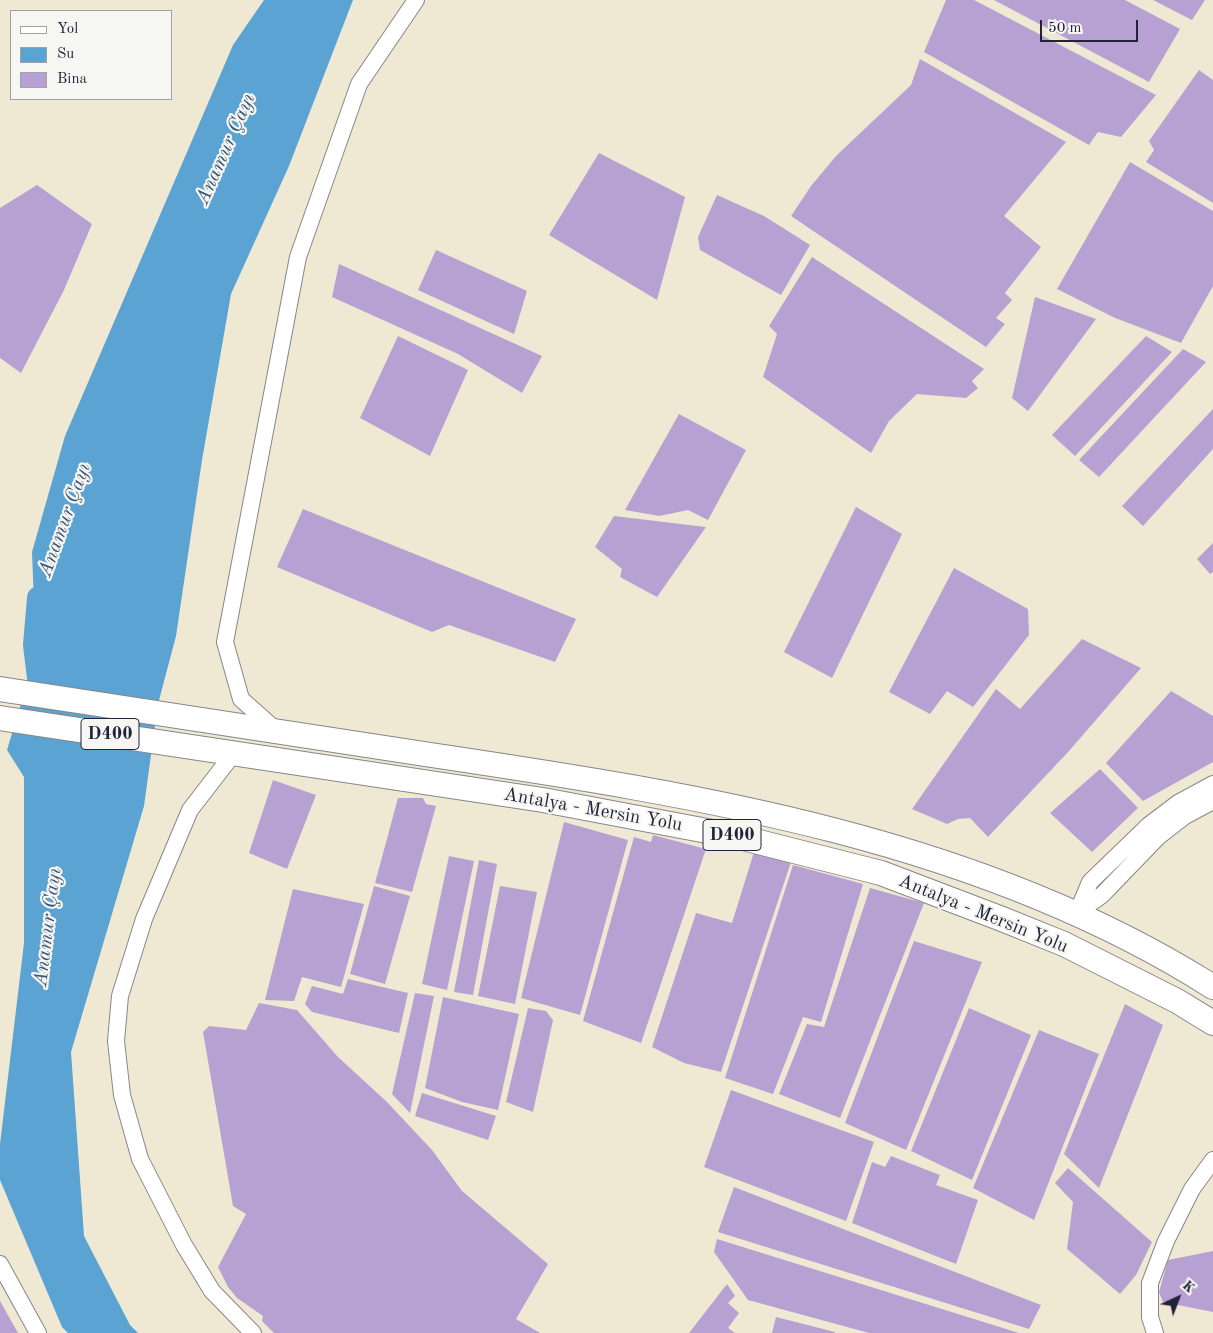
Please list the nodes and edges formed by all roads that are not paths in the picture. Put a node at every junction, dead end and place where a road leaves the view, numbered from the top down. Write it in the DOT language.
graph roads {
  1 [pos="416,0"];
  2 [pos="0,689"];
  3 [pos="0,718"];
  4 [pos="278,732"];
  5 [pos="227,752"];
  6 [pos="1213,784"];
  7 [pos="1213,802"];
  8 [pos="1077,913"];
  9 [pos="1064,944"];
  10 [pos="1213,987"];
  11 [pos="1213,1023"];
  12 [pos="1213,1160"];
  13 [pos="0,1264"];
  14 [pos="38,1333"];
  15 [pos="253,1333"];
  16 [pos="1155,1333"];
  1 -- 4 [label="street"];
  2 -- 4 [label="highway, Antalya - Mersin Yolu / D400"];
  3 -- 5 [label="highway, Antalya - Mersin Yolu / D400"];
  4 -- 8 [label="highway, Antalya - Mersin Yolu / D400"];
  5 -- 9 [label="highway, Antalya - Mersin Yolu / D400"];
  5 -- 15 [label="street"];
  6 -- 8 [label="street"];
  7 -- 8 [label="street"];
  8 -- 9 [label="highway"];
  8 -- 10 [label="highway, Antalya - Mersin Yolu / D400"];
  9 -- 11 [label="highway, Antalya - Mersin Yolu / D400"];
  12 -- 16 [label="street"];
  13 -- 14 [label="street"];
}
